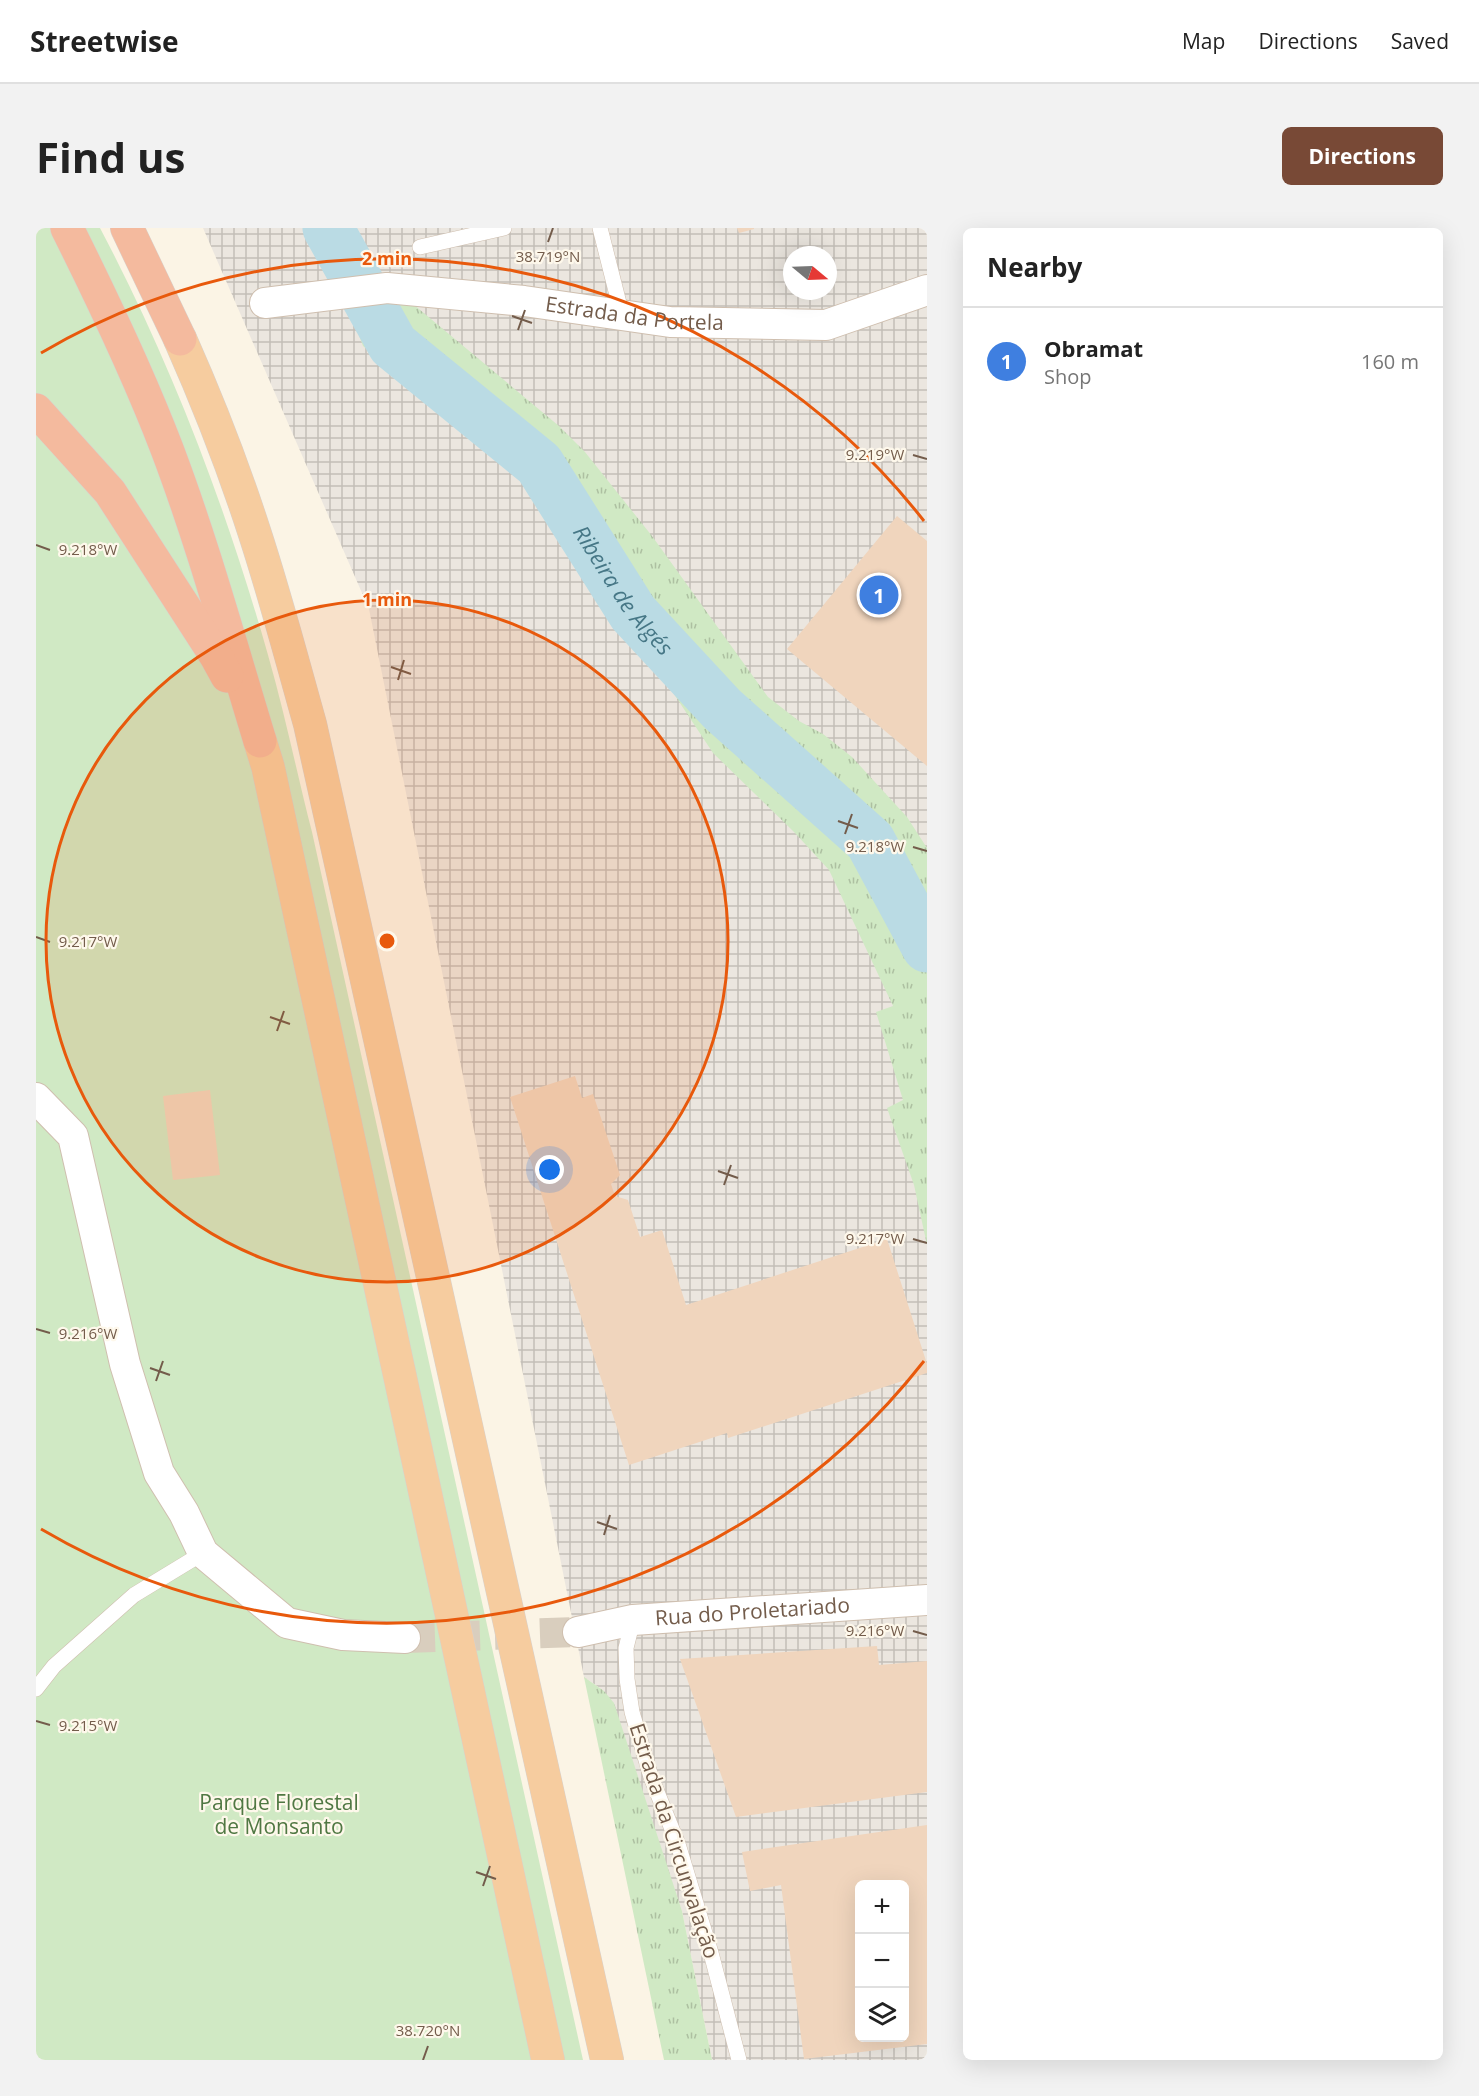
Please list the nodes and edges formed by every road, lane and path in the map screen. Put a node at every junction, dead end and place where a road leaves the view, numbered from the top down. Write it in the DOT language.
graph roads {
  1 [pos="67,228"];
  2 [pos="127,228"];
  3 [pos="504,228"];
  4 [pos="600,228"];
  5 [pos="420,247"];
  6 [pos="927,290"];
  7 [pos="265,303"];
  8 [pos="622,315"];
  9 [pos="36,410"];
  10 [pos="260,741"];
  11 [pos="36,1098"];
  12 [pos="203,1553"];
  13 [pos="927,1600"];
  14 [pos="633,1620"];
  15 [pos="578,1632"];
  16 [pos="405,1638"];
  17 [pos="36,1689"];
  18 [pos="548,2060"];
  19 [pos="607,2060"];
  20 [pos="739,2060"];
  1 -- 10 [label="highway"];
  2 -- 19 [label="highway"];
  3 -- 5 [label="lane"];
  4 -- 8 [label="lane"];
  6 -- 8 [label="street, Estrada da Portela"];
  7 -- 8 [label="street, Estrada da Portela"];
  9 -- 10 [label="highway"];
  10 -- 18 [label="highway"];
  11 -- 12 [label="street"];
  12 -- 16 [label="street"];
  12 -- 17 [label="lane"];
  13 -- 14 [label="street, Rua do Proletariado"];
  14 -- 15 [label="street, Rua do Proletariado"];
  14 -- 20 [label="lane, Estrada da Circunvalação"];
}
